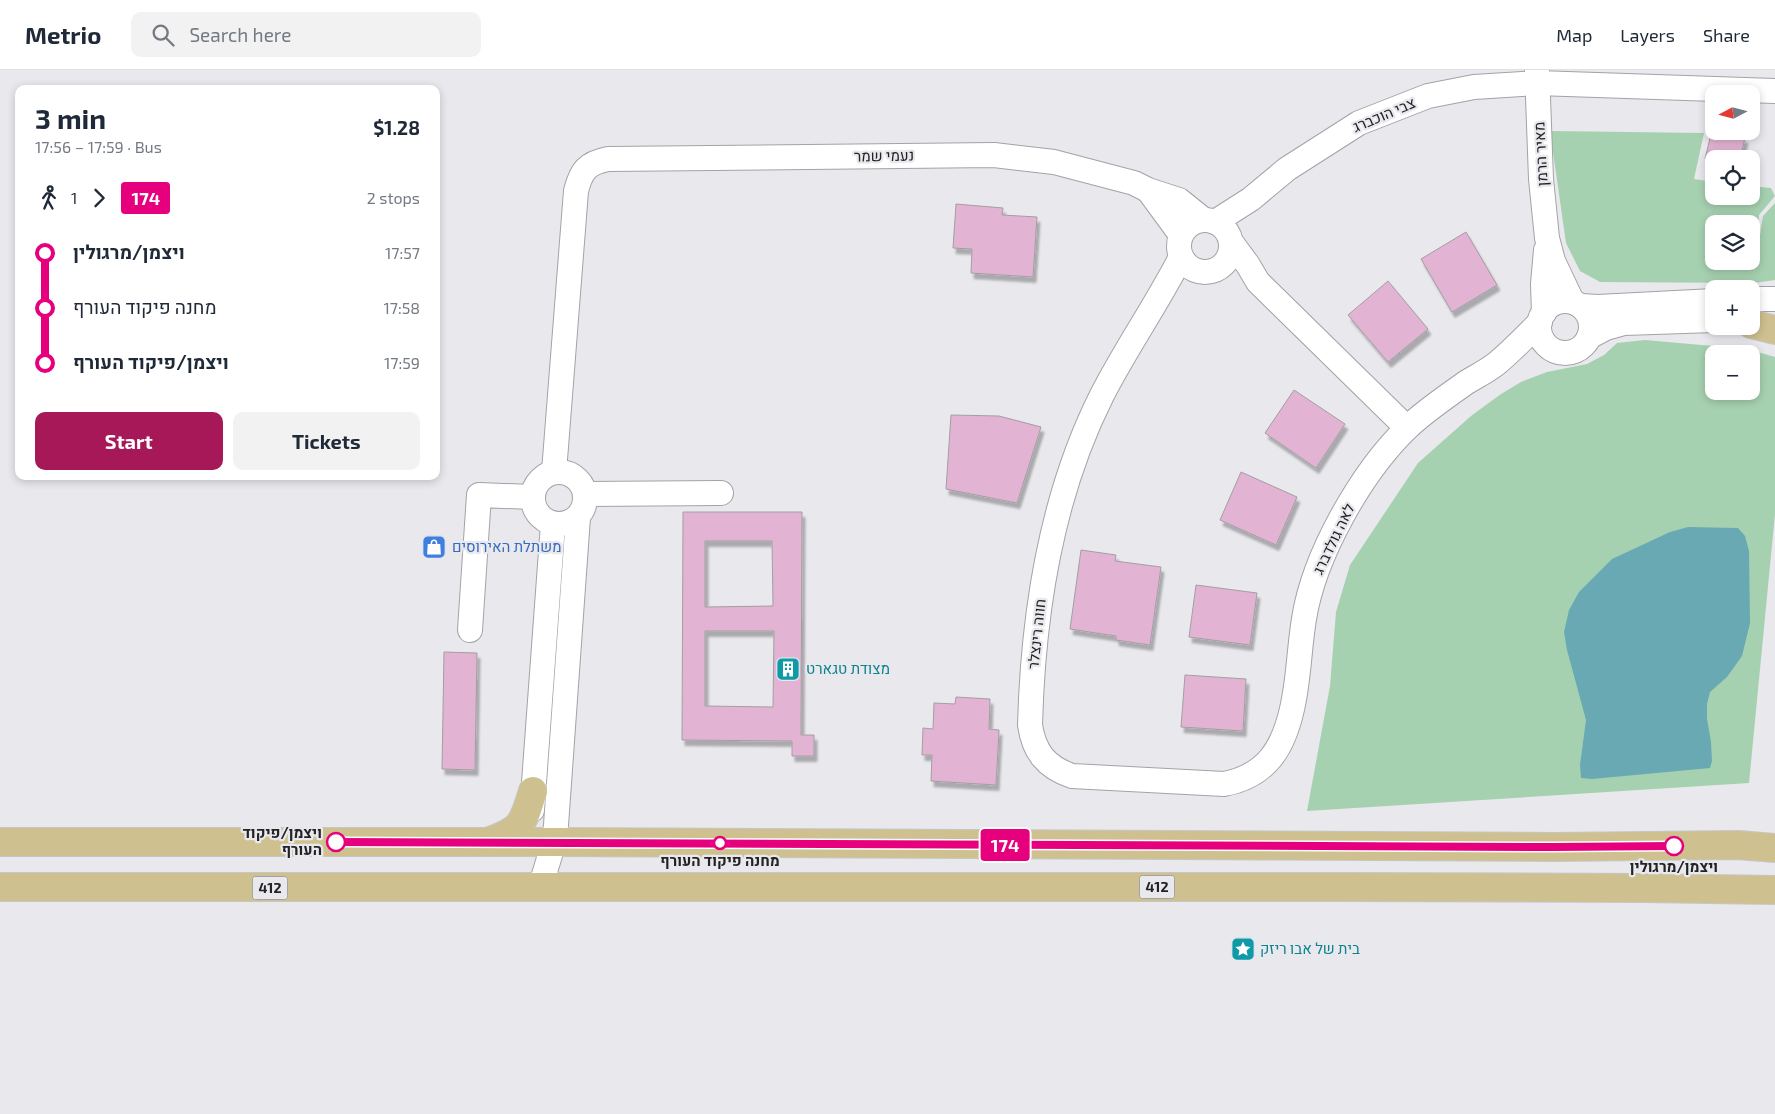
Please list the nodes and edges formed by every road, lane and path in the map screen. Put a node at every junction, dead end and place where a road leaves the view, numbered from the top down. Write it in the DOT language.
graph roads {
  1 [pos="1537,77"];
  2 [pos="1714,79"];
  3 [pos="1775,90"];
  4 [pos="1148,190"];
  5 [pos="1220,230"];
  6 [pos="1547,238"];
  7 [pos="1194,258"];
  8 [pos="1258,282"];
  9 [pos="1760,299"];
  10 [pos="1775,299"];
  11 [pos="1705,301"];
  12 [pos="1577,304"];
  13 [pos="1542,317"];
  14 [pos="1775,318"];
  15 [pos="1760,319"];
  16 [pos="1705,320"];
  17 [pos="1760,326"];
  18 [pos="1775,330"];
  19 [pos="1589,337"];
  20 [pos="1558,352"];
  21 [pos="1496,364"];
  22 [pos="1407,428"];
  23 [pos="562,473"];
  24 [pos="585,494"];
  25 [pos="721,494"];
  26 [pos="533,497"];
  27 [pos="578,518"];
  28 [pos="553,524"];
  29 [pos="470,630"];
  30 [pos="1263,767"];
  31 [pos="533,791"];
  32 [pos="1775,828"];
  33 [pos="0,842"];
  34 [pos="488,842"];
  35 [pos="542,842"];
  36 [pos="1659,846"];
  37 [pos="1775,848"];
  38 [pos="0,887"];
  39 [pos="1339,887"];
  40 [pos="540,888"];
  41 [pos="1775,890"];
  42 [pos="1775,909"];
  1 -- 2 [label="street, צבי הוכברג"];
  1 -- 5 [label="street, צבי הוכברג"];
  1 -- 6 [label="street, מאיר הרמן"];
  2 -- 3 [label="street, צבי הוכברג"];
  4 -- 5 [label="street, נעמי שמר"];
  4 -- 7 [label="street"];
  4 -- 23 [label="street, נעמי שמר"];
  5 -- 7 [label="street"];
  5 -- 7 [label="street, צבי הוכברג"];
  5 -- 8 [label="street, נעמי שמר"];
  6 -- 12 [label="street, מאיר הרמן"];
  6 -- 13 [label="street, מאיר הרמן"];
  7 -- 8 [label="street"];
  7 -- 30 [label="street, חווה רינצלר"];
  8 -- 22 [label="street"];
  9 -- 10 [label="street"];
  11 -- 12 [label="street"];
  12 -- 13 [label="street"];
  12 -- 19 [label="street"];
  13 -- 20 [label="street"];
  13 -- 21 [label="street, לאה גולדברג"];
  14 -- 15 [label="street"];
  16 -- 19 [label="street"];
  17 -- 18 [label="main road"];
  19 -- 20 [label="street"];
  20 -- 21 [label="street, לאה גולדברג"];
  21 -- 22 [label="street, לאה גולדברג"];
  22 -- 30 [label="street, לאה גולדברג"];
  23 -- 24 [label="street"];
  23 -- 26 [label="street"];
  24 -- 25 [label="street"];
  24 -- 27 [label="street"];
  26 -- 28 [label="street"];
  26 -- 29 [label="street"];
  27 -- 28 [label="street"];
  27 -- 35 [label="street"];
  28 -- 31 [label="street"];
  31 -- 34 [label="main road"];
  31 -- 35 [label="street"];
  32 -- 36 [label="main road"];
  33 -- 34 [label="main road"];
  34 -- 35 [label="main road"];
  35 -- 36 [label="main road"];
  35 -- 40 [label="street"];
  36 -- 37 [label="main road"];
  38 -- 40 [label="main road, 412"];
  39 -- 40 [label="main road, 412"];
  39 -- 41 [label="main road, 412"];
  39 -- 42 [label="main road"];
}
